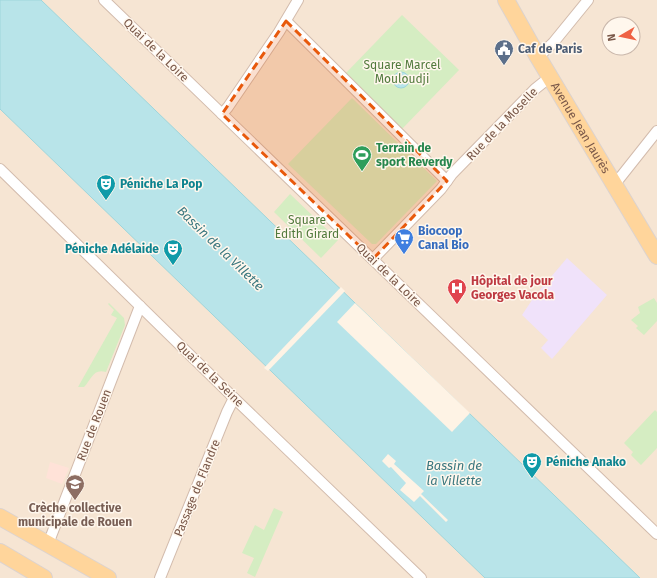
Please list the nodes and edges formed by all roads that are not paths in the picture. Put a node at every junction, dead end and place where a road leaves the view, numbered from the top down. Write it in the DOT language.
graph roads {
  1 [pos="104,0"];
  2 [pos="298,0"];
  3 [pos="506,0"];
  4 [pos="588,0"];
  5 [pos="286,21"];
  6 [pos="538,58"];
  7 [pos="550,77"];
  8 [pos="222,114"];
  9 [pos="657,131"];
  10 [pos="0,169"];
  11 [pos="447,181"];
  12 [pos="615,184"];
  13 [pos="657,256"];
  14 [pos="373,260"];
  15 [pos="140,306"];
  16 [pos="234,398"];
  17 [pos="0,517"];
  18 [pos="657,534"];
  19 [pos="48,544"];
  20 [pos="0,552"];
  21 [pos="44,578"];
  22 [pos="108,578"];
  23 [pos="160,578"];
  24 [pos="421,578"];
  1 -- 8 [label="street, Quai de la Loire"];
  2 -- 5 [label="street"];
  3 -- 6 [label="main road, Avenue Jean Jaurès"];
  4 -- 6 [label="street"];
  5 -- 8 [label="street"];
  5 -- 11 [label="street"];
  6 -- 7 [label="main road, Avenue Jean Jaurès"];
  7 -- 11 [label="street, Rue de la Moselle"];
  7 -- 12 [label="main road, Avenue Jean Jaurès"];
  8 -- 14 [label="street, Quai de la Loire"];
  9 -- 12 [label="street"];
  10 -- 15 [label="street, Quai de la Seine"];
  11 -- 14 [label="street, Rue de la Moselle"];
  12 -- 13 [label="main road, Avenue Jean Jaurès"];
  14 -- 18 [label="street, Quai de la Loire"];
  15 -- 16 [label="street, Quai de la Seine"];
  15 -- 19 [label="street, Rue de Rouen"];
  16 -- 23 [label="street, Passage de Flandre"];
  16 -- 24 [label="street, Quai de la Seine"];
  17 -- 19 [label="main road"];
  19 -- 22 [label="main road"];
  20 -- 21 [label="main road"];
}
